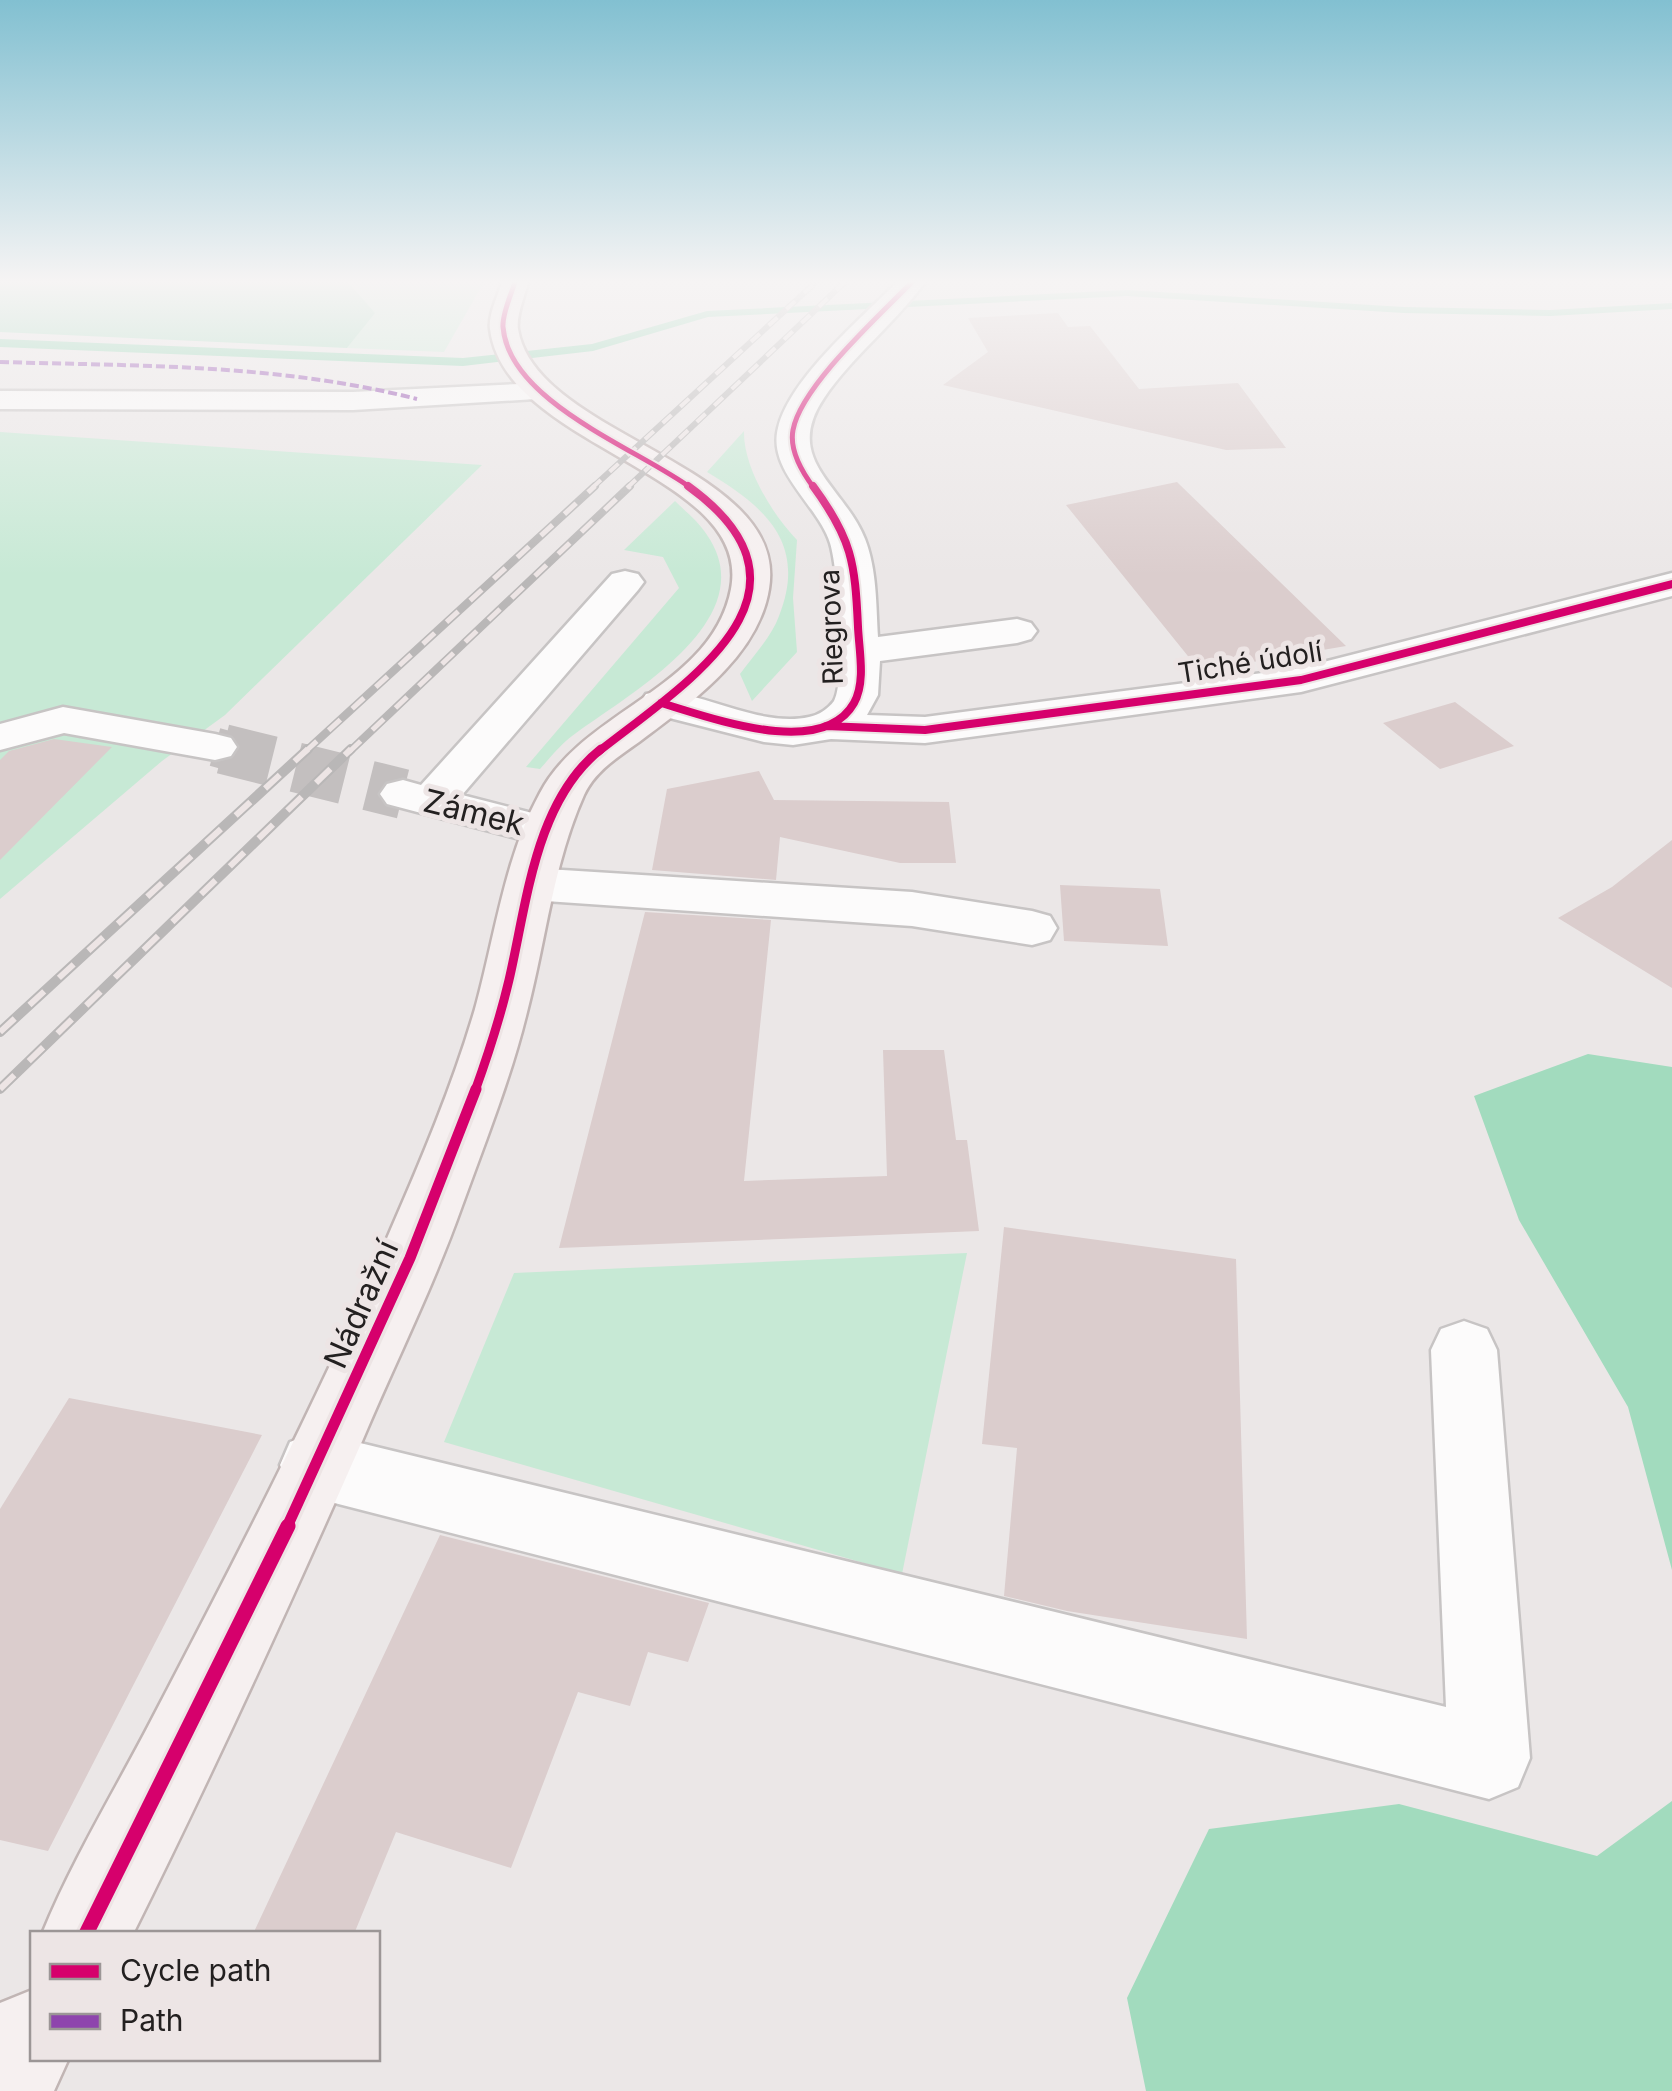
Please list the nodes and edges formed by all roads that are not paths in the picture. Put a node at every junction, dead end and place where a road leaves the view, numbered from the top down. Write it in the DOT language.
graph roads {
  1 [pos="531,380"];
  2 [pos="824,380"];
  3 [pos="534,384"];
  4 [pos="0,400"];
  5 [pos="625,582"];
  6 [pos="1672,584"];
  7 [pos="1017,630"];
  8 [pos="859,652"];
  9 [pos="661,704"];
  10 [pos="826,726"];
  11 [pos="0,737"];
  12 [pos="215,747"];
  13 [pos="538,857"];
  14 [pos="1032,928"];
  15 [pos="1464,1350"];
  16 [pos="316,1465"];
  17 [pos="88,1931"];
  1 -- 3 [label="main road"];
  2 -- 8 [label="street, Riegrova"];
  3 -- 4 [label="street"];
  3 -- 9 [label="main road, Nádražní"];
  5 -- 13 [label="street, Zámek"];
  6 -- 10 [label="street, Tiché údolí"];
  7 -- 8 [label="street"];
  8 -- 10 [label="street, Riegrova"];
  9 -- 10 [label="street, Riegrova"];
  9 -- 13 [label="main road, Nádražní"];
  11 -- 12 [label="street"];
  13 -- 14 [label="street, Zámek"];
  13 -- 16 [label="main road, Nádražní"];
  15 -- 16 [label="street"];
  16 -- 17 [label="main road, Nádražní"];
}
